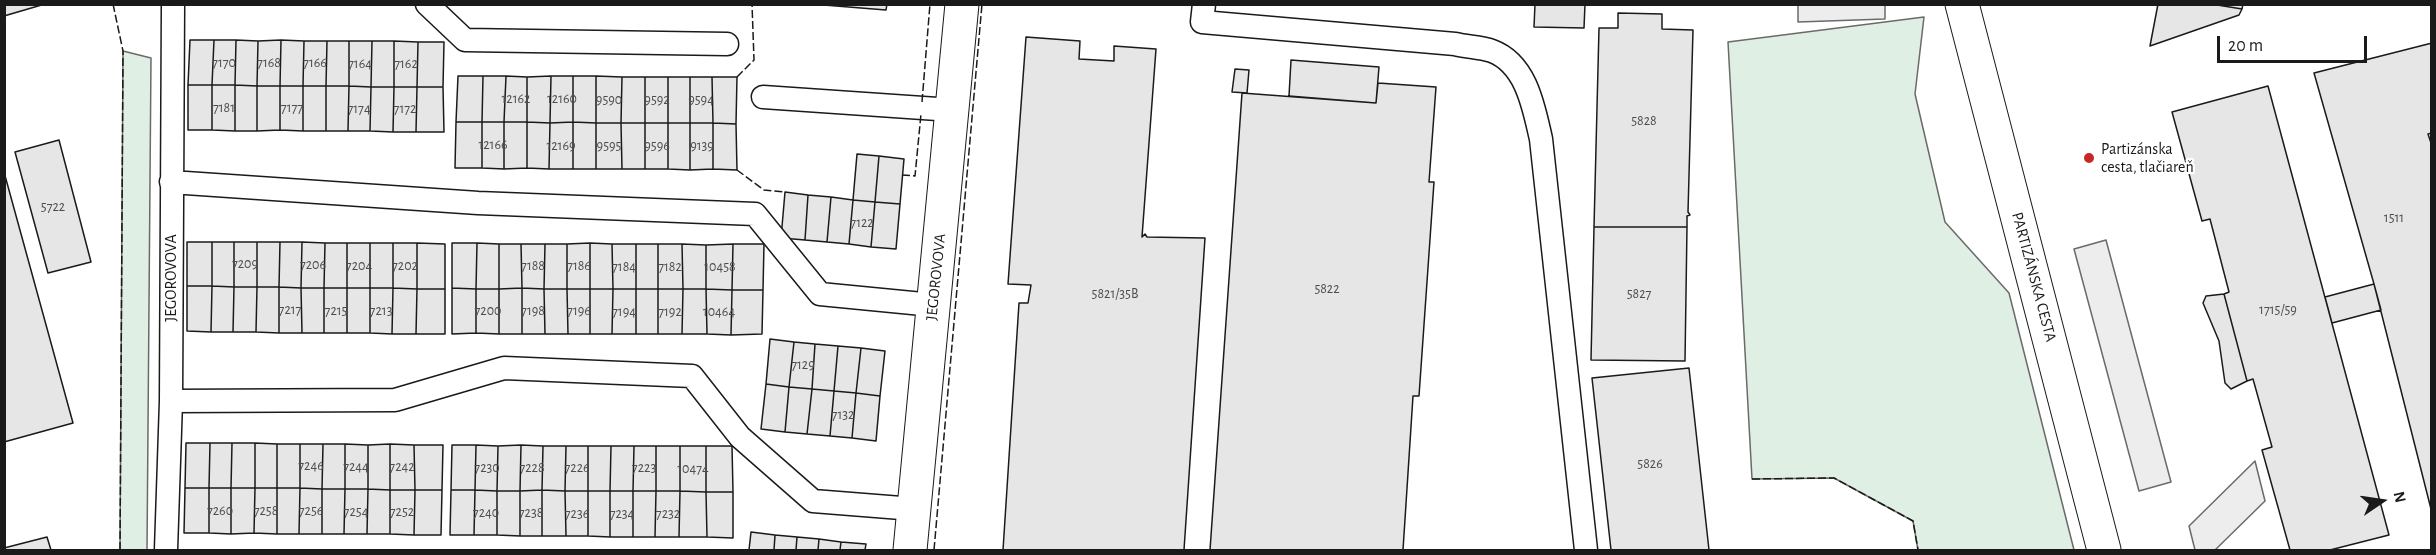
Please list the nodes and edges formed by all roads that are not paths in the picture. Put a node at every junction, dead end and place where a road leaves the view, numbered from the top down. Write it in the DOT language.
graph roads {
  1 [pos="173,4"];
  2 [pos="427,4"];
  3 [pos="962,4"];
  4 [pos="1204,4"];
  5 [pos="1962,4"];
  6 [pos="727,44"];
  7 [pos="763,97"];
  8 [pos="952,110"];
  9 [pos="171,182"];
  10 [pos="933,305"];
  11 [pos="171,400"];
  12 [pos="914,509"];
  13 [pos="166,550"];
  14 [pos="910,550"];
  15 [pos="1586,550"];
  16 [pos="2104,550"];
  1 -- 9 [label="lane, JEGOROVOVA"];
  2 -- 6 [label="lane"];
  3 -- 8 [label="street, JEGOROVOVA"];
  4 -- 15 [label="lane"];
  5 -- 16 [label="street, PARTIZÁNSKA CESTA"];
  7 -- 8 [label="lane"];
  8 -- 10 [label="street, JEGOROVOVA"];
  9 -- 10 [label="lane"];
  9 -- 11 [label="lane, JEGOROVOVA"];
  10 -- 12 [label="street, JEGOROVOVA"];
  11 -- 12 [label="lane"];
  11 -- 13 [label="lane, JEGOROVOVA"];
  12 -- 14 [label="street, JEGOROVOVA"];
}
